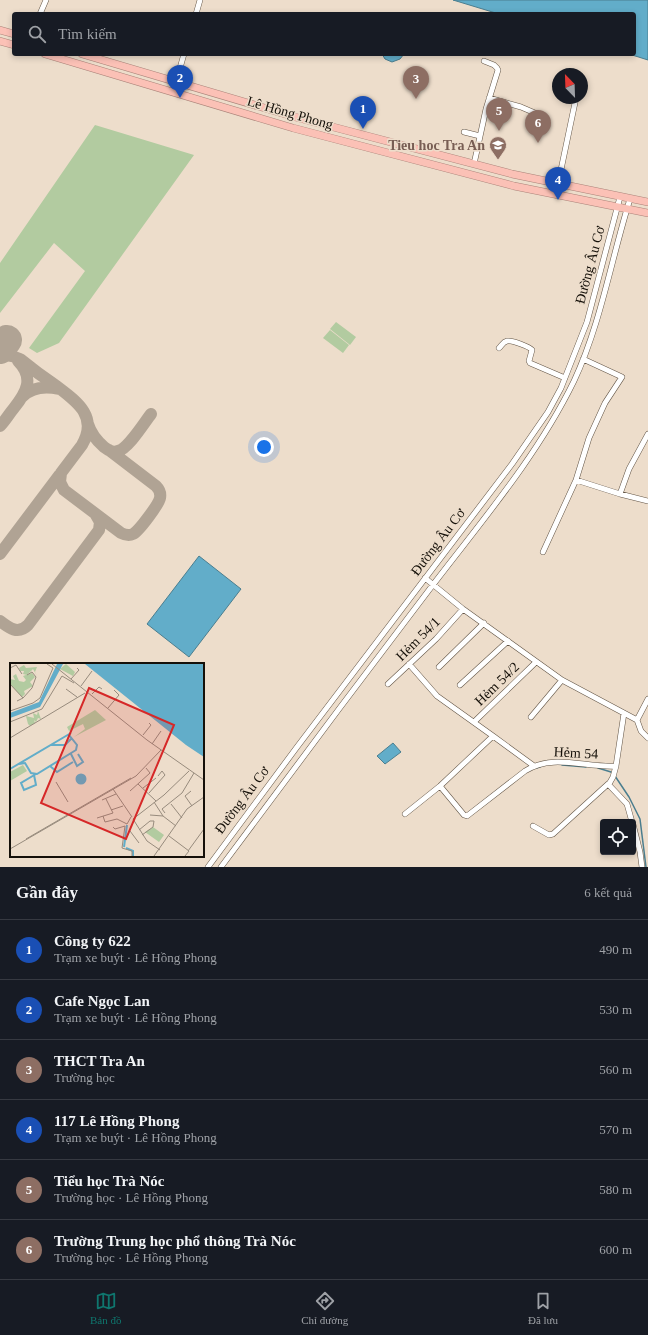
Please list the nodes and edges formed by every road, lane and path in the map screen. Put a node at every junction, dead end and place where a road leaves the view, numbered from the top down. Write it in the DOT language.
graph roads {
  1 [pos="46,0"];
  2 [pos="200,0"];
  3 [pos="41,12"];
  4 [pos="197,12"];
  5 [pos="2,30"];
  6 [pos="12,33"];
  7 [pos="1,41"];
  8 [pos="12,44"];
  9 [pos="52,56"];
  10 [pos="89,56"];
  11 [pos="183,56"];
  12 [pos="484,61"];
  13 [pos="176,82"];
  14 [pos="489,98"];
  15 [pos="575,104"];
  16 [pos="542,116"];
  17 [pos="464,132"];
  18 [pos="480,136"];
  19 [pos="474,164"];
  20 [pos="558,184"];
  21 [pos="620,197"];
  22 [pos="630,199"];
  23 [pos="648,202"];
  24 [pos="618,207"];
  25 [pos="627,209"];
  26 [pos="648,213"];
  27 [pos="499,348"];
  28 [pos="583,359"];
  29 [pos="565,378"];
  30 [pos="648,434"];
  31 [pos="502,478"];
  32 [pos="576,480"];
  33 [pos="510,484"];
  34 [pos="620,494"];
  35 [pos="648,501"];
  36 [pos="544,552"];
  37 [pos="425,578"];
  38 [pos="433,585"];
  39 [pos="464,609"];
  40 [pos="484,623"];
  41 [pos="508,641"];
  42 [pos="536,662"];
  43 [pos="410,664"];
  44 [pos="439,667"];
  45 [pos="562,680"];
  46 [pos="388,684"];
  47 [pos="460,685"];
  48 [pos="648,699"];
  49 [pos="624,713"];
  50 [pos="531,717"];
  51 [pos="637,720"];
  52 [pos="474,722"];
  53 [pos="493,736"];
  54 [pos="648,738"];
  55 [pos="534,766"];
  56 [pos="616,766"];
  57 [pos="609,784"];
  58 [pos="440,786"];
  59 [pos="405,814"];
  60 [pos="632,819"];
  61 [pos="533,826"];
  62 [pos="636,835"];
  63 [pos="208,867"];
  64 [pos="221,867"];
  65 [pos="642,867"];
  1 -- 3 [label="street"];
  2 -- 4 [label="street"];
  5 -- 6 [label="highway"];
  5 -- 7 [label="highway"];
  7 -- 8 [label="highway"];
  9 -- 24 [label="highway, Lê Hồng Phong"];
  10 -- 13 [label="highway, Lê Hồng Phong"];
  11 -- 13 [label="street"];
  12 -- 14 [label="street"];
  13 -- 19 [label="highway, Lê Hồng Phong"];
  14 -- 16 [label="street"];
  14 -- 18 [label="street"];
  15 -- 20 [label="street"];
  17 -- 18 [label="street"];
  18 -- 19 [label="street"];
  19 -- 20 [label="highway, Lê Hồng Phong"];
  20 -- 21 [label="highway, Lê Hồng Phong"];
  21 -- 22 [label="highway, Lê Hồng Phong"];
  21 -- 24 [label="street, Đường Âu Cơ"];
  22 -- 23 [label="highway, Lê Hồng Phong"];
  22 -- 25 [label="street, Đường Âu Cơ"];
  24 -- 25 [label="highway, Lê Hồng Phong"];
  24 -- 29 [label="street, Đường Âu Cơ"];
  25 -- 26 [label="highway, Lê Hồng Phong"];
  25 -- 28 [label="street, Đường Âu Cơ"];
  27 -- 29 [label="street"];
  28 -- 32 [label="street"];
  28 -- 33 [label="street, Đường Âu Cơ"];
  29 -- 31 [label="street, Đường Âu Cơ"];
  30 -- 34 [label="street"];
  31 -- 33 [label="street"];
  31 -- 37 [label="street, Đường Âu Cơ"];
  32 -- 34 [label="street"];
  32 -- 36 [label="street"];
  33 -- 38 [label="street, Đường Âu Cơ"];
  34 -- 35 [label="street"];
  37 -- 38 [label="street"];
  37 -- 63 [label="street, Đường Âu Cơ"];
  38 -- 39 [label="street"];
  38 -- 64 [label="street, Đường Âu Cơ"];
  39 -- 40 [label="street"];
  39 -- 43 [label="street, Hẻm 54/1"];
  40 -- 41 [label="street"];
  40 -- 44 [label="street"];
  41 -- 42 [label="street"];
  41 -- 47 [label="street"];
  42 -- 45 [label="street"];
  42 -- 52 [label="street, Hẻm 54/2"];
  43 -- 46 [label="street, Hẻm 54/1"];
  43 -- 52 [label="street"];
  45 -- 49 [label="street"];
  45 -- 50 [label="street"];
  48 -- 51 [label="street"];
  49 -- 51 [label="street"];
  49 -- 56 [label="street, Hẻm 54"];
  51 -- 54 [label="street"];
  52 -- 53 [label="street"];
  53 -- 55 [label="street"];
  53 -- 58 [label="street"];
  55 -- 56 [label="street, Hẻm 54"];
  55 -- 58 [label="street, Hẻm 54"];
  56 -- 57 [label="street"];
  57 -- 60 [label="street"];
  57 -- 61 [label="street"];
  58 -- 59 [label="street"];
  62 -- 65 [label="street"];
}
